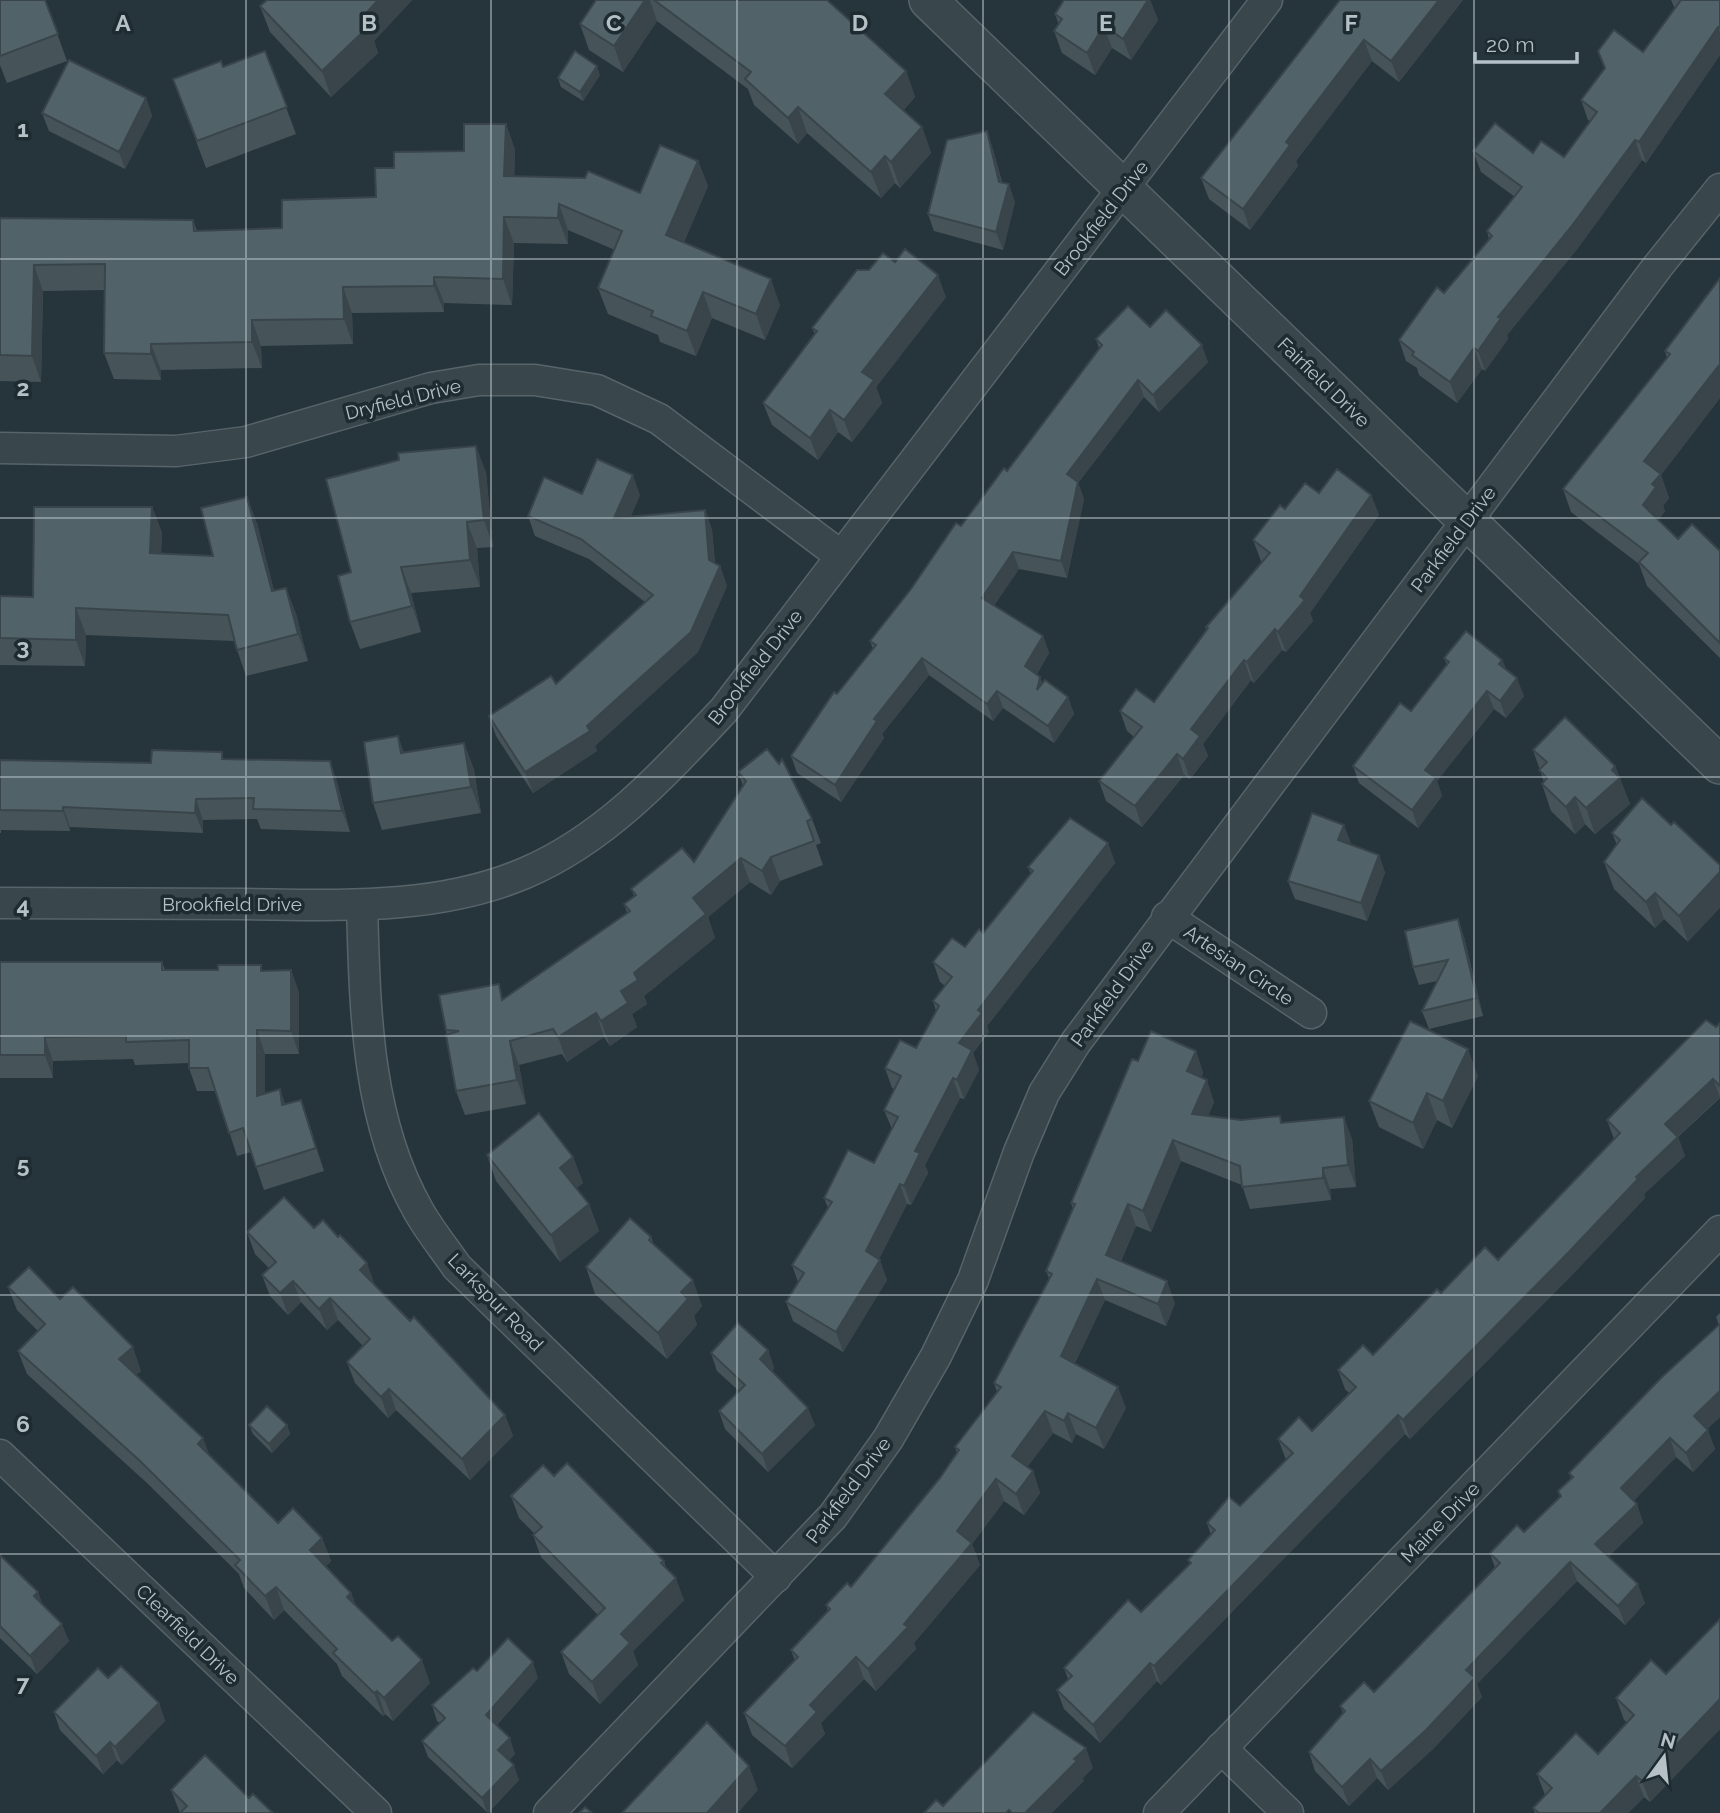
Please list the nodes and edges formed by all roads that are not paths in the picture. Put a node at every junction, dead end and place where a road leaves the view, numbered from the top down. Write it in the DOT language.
graph roads {
  1 [pos="928,0"];
  2 [pos="1268,0"];
  3 [pos="1124,188"];
  4 [pos="1720,189"];
  5 [pos="0,448"];
  6 [pos="1467,520"];
  7 [pos="841,556"];
  8 [pos="1720,765"];
  9 [pos="0,903"];
  10 [pos="362,905"];
  11 [pos="1167,917"];
  12 [pos="1311,1013"];
  13 [pos="1720,1231"];
  14 [pos="0,1455"];
  15 [pos="776,1577"];
  16 [pos="1222,1748"];
  17 [pos="376,1813"];
  18 [pos="549,1813"];
  19 [pos="1159,1813"];
  20 [pos="1287,1813"];
  1 -- 3 [label="street, Fairfield Drive"];
  2 -- 3 [label="street, Brookfield Drive"];
  3 -- 6 [label="street, Fairfield Drive"];
  3 -- 7 [label="street, Brookfield Drive"];
  4 -- 6 [label="street, Parkfield Drive"];
  5 -- 7 [label="street, Dryfield Drive"];
  6 -- 8 [label="street, Fairfield Drive"];
  6 -- 11 [label="street, Parkfield Drive"];
  7 -- 10 [label="street, Brookfield Drive"];
  9 -- 10 [label="street, Brookfield Drive"];
  10 -- 15 [label="street, Larkspur Road"];
  11 -- 12 [label="street, Artesian Circle"];
  11 -- 15 [label="street, Parkfield Drive"];
  13 -- 16 [label="street, Maine Drive"];
  14 -- 17 [label="street, Clearfield Drive"];
  15 -- 18 [label="street, Parkfield Drive"];
  16 -- 19 [label="street, Maine Drive"];
  16 -- 20 [label="street"];
}
